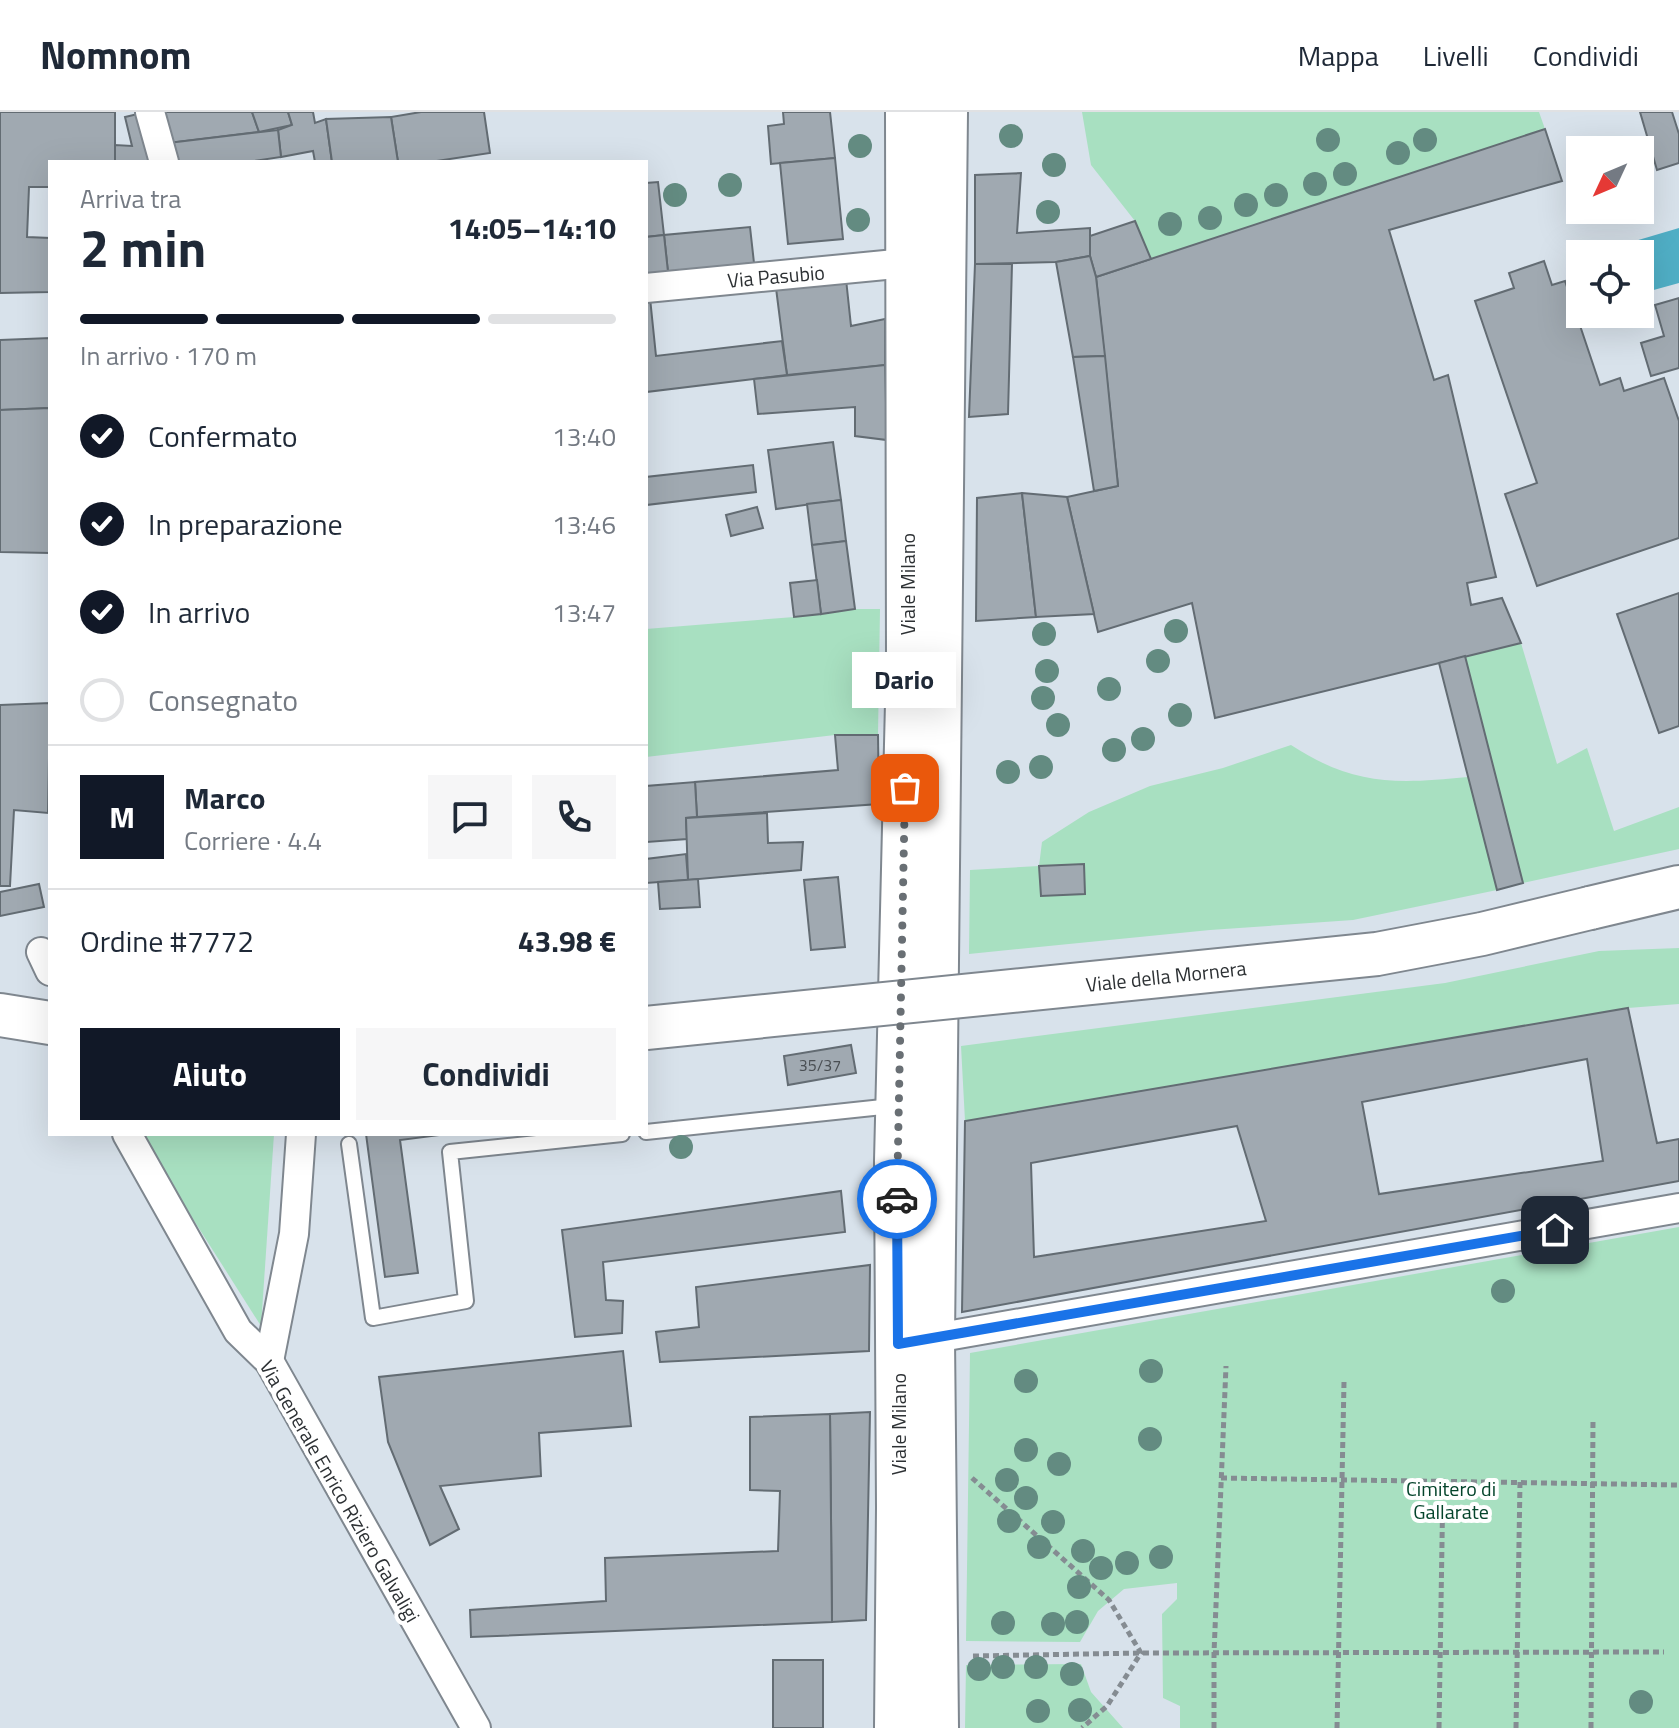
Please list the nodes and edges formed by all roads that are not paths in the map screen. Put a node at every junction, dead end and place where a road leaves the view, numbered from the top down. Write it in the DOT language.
graph roads {
  1 [pos="150,112"];
  2 [pos="907,112"];
  3 [pos="946,112"];
  4 [pos="163,160"];
  5 [pos="906,263"];
  6 [pos="648,288"];
  7 [pos="1679,887"];
  8 [pos="0,1015"];
  9 [pos="48,1023"];
  10 [pos="648,1028"];
  11 [pos="897,1105"];
  12 [pos="648,1132"];
  13 [pos="128,1136"];
  14 [pos="301,1136"];
  15 [pos="603,1136"];
  16 [pos="349,1144"];
  17 [pos="1679,1208"];
  18 [pos="915,1341"];
  19 [pos="269,1361"];
  20 [pos="920,1500"];
  21 [pos="476,1728"];
  22 [pos="896,1728"];
  23 [pos="937,1728"];
  1 -- 4 [label="street"];
  2 -- 5 [label="street, Viale Milano"];
  3 -- 18 [label="street, Viale Milano"];
  5 -- 6 [label="street, Via Pasubio"];
  5 -- 11 [label="street, Viale Milano"];
  7 -- 10 [label="street, Viale della Mornera, bridge"];
  8 -- 9 [label="street"];
  11 -- 12 [label="lane"];
  11 -- 18 [label="street, Viale Milano"];
  13 -- 19 [label="street, Via Generale Enrico Riziero Galvaligi"];
  14 -- 19 [label="street"];
  15 -- 16 [label="lane"];
  17 -- 18 [label="street"];
  18 -- 20 [label="street, Viale Milano"];
  19 -- 21 [label="street, Via Generale Enrico Riziero Galvaligi"];
  20 -- 22 [label="street, Viale Milano"];
  20 -- 23 [label="street, Viale Milano"];
}
